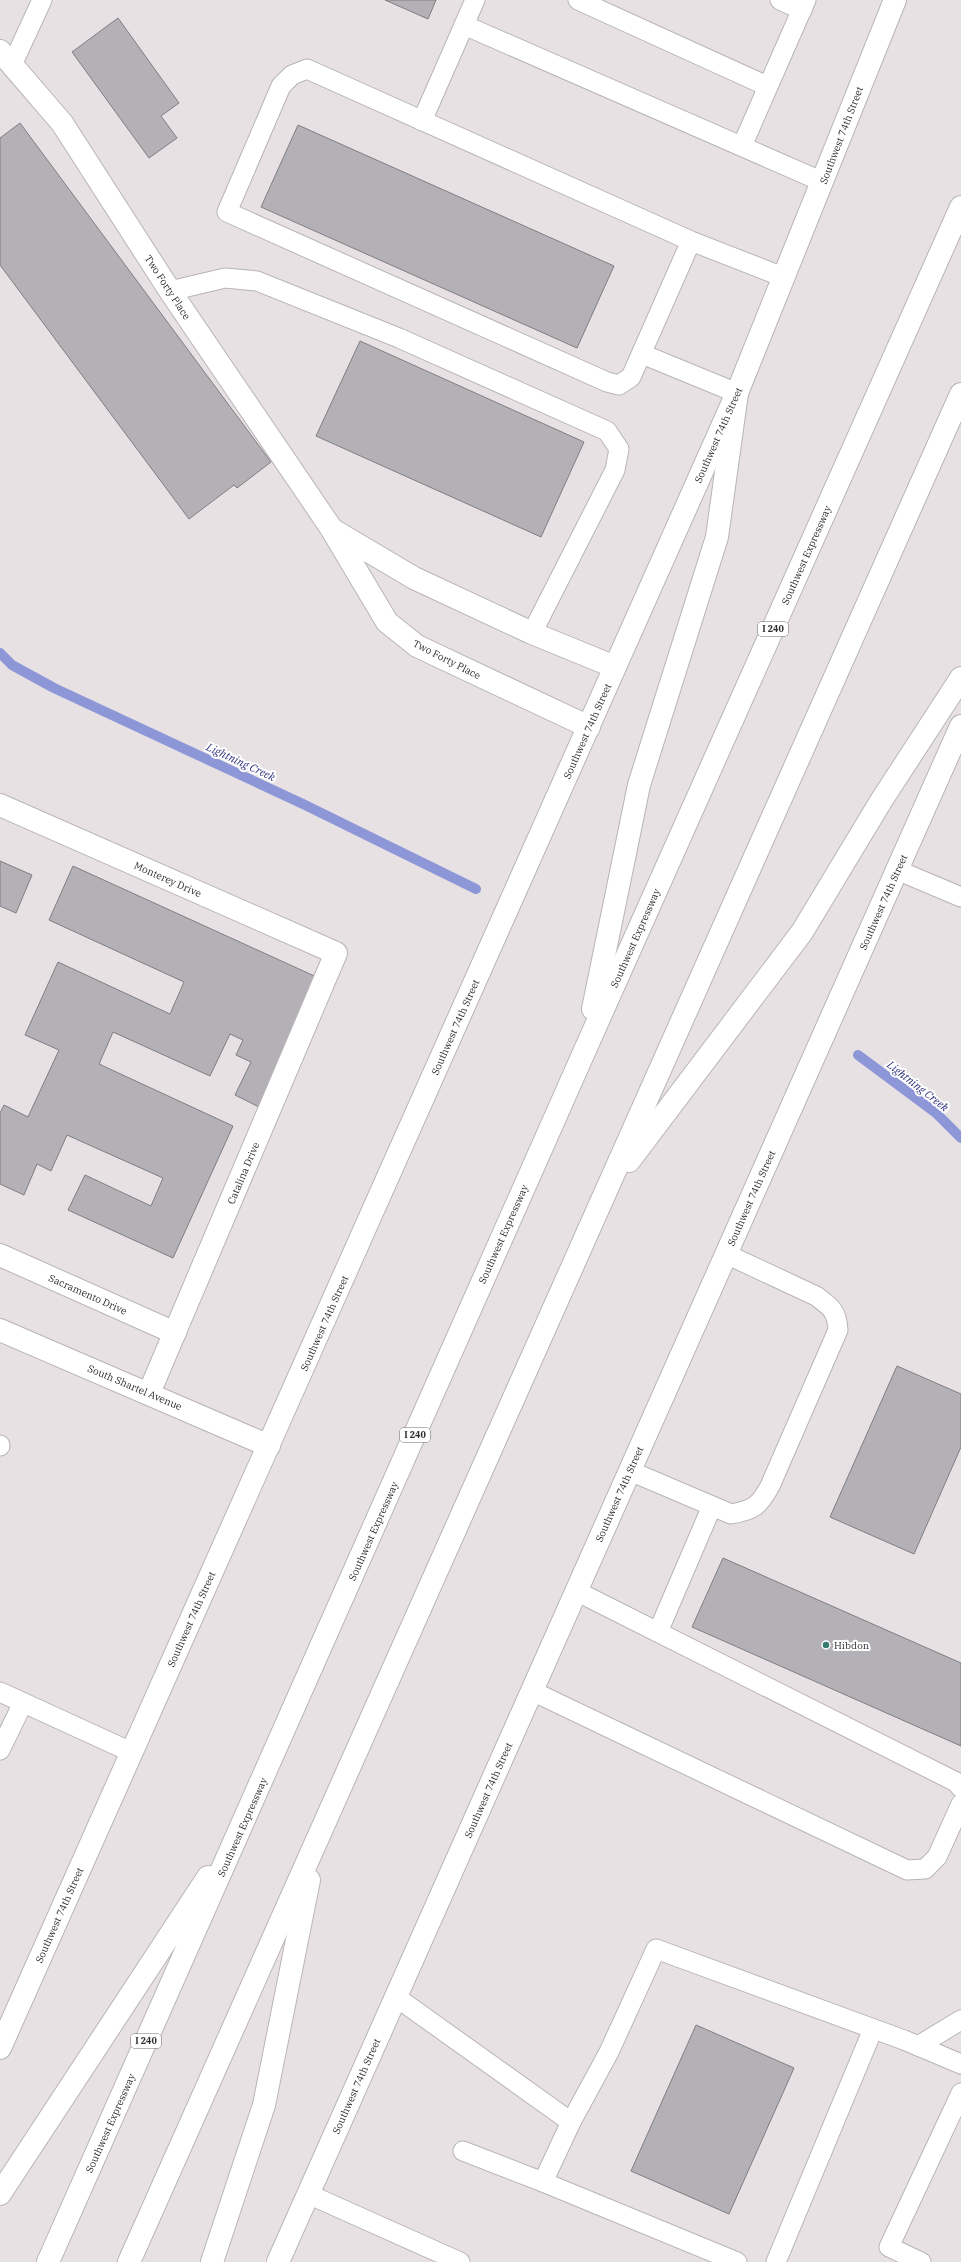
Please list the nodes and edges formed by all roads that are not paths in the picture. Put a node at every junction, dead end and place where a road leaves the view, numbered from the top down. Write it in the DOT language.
graph roads {
  1 [pos="42,0"];
  2 [pos="475,0"];
  3 [pos="578,0"];
  4 [pos="780,0"];
  5 [pos="894,0"];
  6 [pos="804,5"];
  7 [pos="464,25"];
  8 [pos="6,58"];
  9 [pos="767,86"];
  10 [pos="422,121"];
  11 [pos="742,146"];
  12 [pos="823,182"];
  13 [pos="961,207"];
  14 [pos="691,241"];
  15 [pos="783,277"];
  16 [pos="170,291"];
  17 [pos="642,354"];
  18 [pos="737,393"];
  19 [pos="961,394"];
  20 [pos="331,528"];
  21 [pos="532,633"];
  22 [pos="615,667"];
  23 [pos="961,678"];
  24 [pos="961,726"];
  25 [pos="589,727"];
  26 [pos="0,805"];
  27 [pos="897,870"];
  28 [pos="961,897"];
  29 [pos="336,954"];
  30 [pos="585,1050"];
  31 [pos="606,1190"];
  32 [pos="726,1254"];
  33 [pos="0,1255"];
  34 [pos="0,1330"];
  35 [pos="175,1333"];
  36 [pos="149,1393"];
  37 [pos="269,1446"];
  38 [pos="630,1471"];
  39 [pos="712,1506"];
  40 [pos="576,1591"];
  41 [pos="658,1632"];
  42 [pos="532,1691"];
  43 [pos="0,1692"];
  44 [pos="23,1703"];
  45 [pos="0,1750"];
  46 [pos="131,1752"];
  47 [pos="961,1788"];
  48 [pos="961,1804"];
  49 [pos="245,1821"];
  50 [pos="317,1840"];
  51 [pos="396,1997"];
  52 [pos="961,2020"];
  53 [pos="873,2028"];
  54 [pos="3,2034"];
  55 [pos="918,2046"];
  56 [pos="961,2064"];
  57 [pos="961,2093"];
  58 [pos="571,2122"];
  59 [pos="463,2151"];
  60 [pos="543,2182"];
  61 [pos="0,2194"];
  62 [pos="308,2194"];
  63 [pos="888,2255"];
  64 [pos="48,2262"];
  65 [pos="129,2262"];
  66 [pos="212,2262"];
  67 [pos="278,2262"];
  68 [pos="460,2262"];
  69 [pos="737,2262"];
  70 [pos="776,2262"];
  71 [pos="921,2262"];
  1 -- 8 [label="lane"];
  2 -- 7 [label="lane"];
  3 -- 9 [label="lane"];
  4 -- 6 [label="lane"];
  5 -- 12 [label="main road, Southwest 74th Street"];
  6 -- 9 [label="lane"];
  7 -- 10 [label="lane"];
  7 -- 11 [label="lane"];
  8 -- 16 [label="main road, Two Forty Place"];
  9 -- 11 [label="lane"];
  10 -- 14 [label="lane"];
  10 -- 17 [label="lane"];
  11 -- 12 [label="lane"];
  12 -- 15 [label="main road, Southwest 74th Street"];
  13 -- 30 [label="main road, Southwest Expressway / I 240"];
  14 -- 15 [label="lane"];
  14 -- 17 [label="lane"];
  15 -- 18 [label="main road, Southwest 74th Street"];
  16 -- 20 [label="main road, Two Forty Place"];
  16 -- 21 [label="lane"];
  17 -- 18 [label="lane"];
  18 -- 22 [label="main road, Southwest 74th Street"];
  18 -- 30 [label="main road"];
  19 -- 31 [label="main road"];
  20 -- 21 [label="main road, Two Forty Place"];
  20 -- 25 [label="main road, Two Forty Place"];
  21 -- 22 [label="main road, Two Forty Place"];
  22 -- 25 [label="main road, Southwest 74th Street"];
  23 -- 31 [label="main road"];
  24 -- 27 [label="main road, Southwest 74th Street"];
  25 -- 37 [label="main road, Southwest 74th Street"];
  26 -- 29 [label="main road, Monterey Drive"];
  27 -- 28 [label="lane"];
  27 -- 32 [label="main road, Southwest 74th Street"];
  29 -- 35 [label="main road, Catalina Drive"];
  30 -- 49 [label="main road, Southwest Expressway / I 240"];
  31 -- 50 [label="main road"];
  32 -- 38 [label="main road, Southwest 74th Street"];
  32 -- 39 [label="lane"];
  33 -- 35 [label="main road, Sacramento Drive"];
  34 -- 36 [label="main road, South Shartel Avenue"];
  35 -- 36 [label="main road, Catalina Drive"];
  36 -- 37 [label="main road, South Shartel Avenue"];
  37 -- 46 [label="main road, Southwest 74th Street"];
  38 -- 39 [label="lane"];
  38 -- 40 [label="main road, Southwest 74th Street"];
  39 -- 41 [label="lane"];
  40 -- 41 [label="lane"];
  40 -- 42 [label="main road, Southwest 74th Street"];
  41 -- 47 [label="lane"];
  42 -- 48 [label="lane"];
  42 -- 51 [label="main road, Southwest 74th Street"];
  43 -- 44 [label="lane"];
  44 -- 45 [label="lane"];
  44 -- 46 [label="lane"];
  46 -- 54 [label="main road, Southwest 74th Street"];
  49 -- 61 [label="main road"];
  49 -- 64 [label="main road, Southwest Expressway / I 240"];
  50 -- 65 [label="main road"];
  50 -- 66 [label="main road"];
  51 -- 58 [label="lane"];
  51 -- 62 [label="main road, Southwest 74th Street"];
  52 -- 55 [label="lane"];
  53 -- 55 [label="lane"];
  53 -- 58 [label="lane"];
  53 -- 70 [label="lane"];
  55 -- 56 [label="lane"];
  57 -- 63 [label="lane"];
  58 -- 60 [label="lane"];
  59 -- 60 [label="lane"];
  60 -- 69 [label="lane"];
  62 -- 67 [label="main road, Southwest 74th Street"];
  62 -- 68 [label="lane"];
  63 -- 71 [label="lane"];
}
